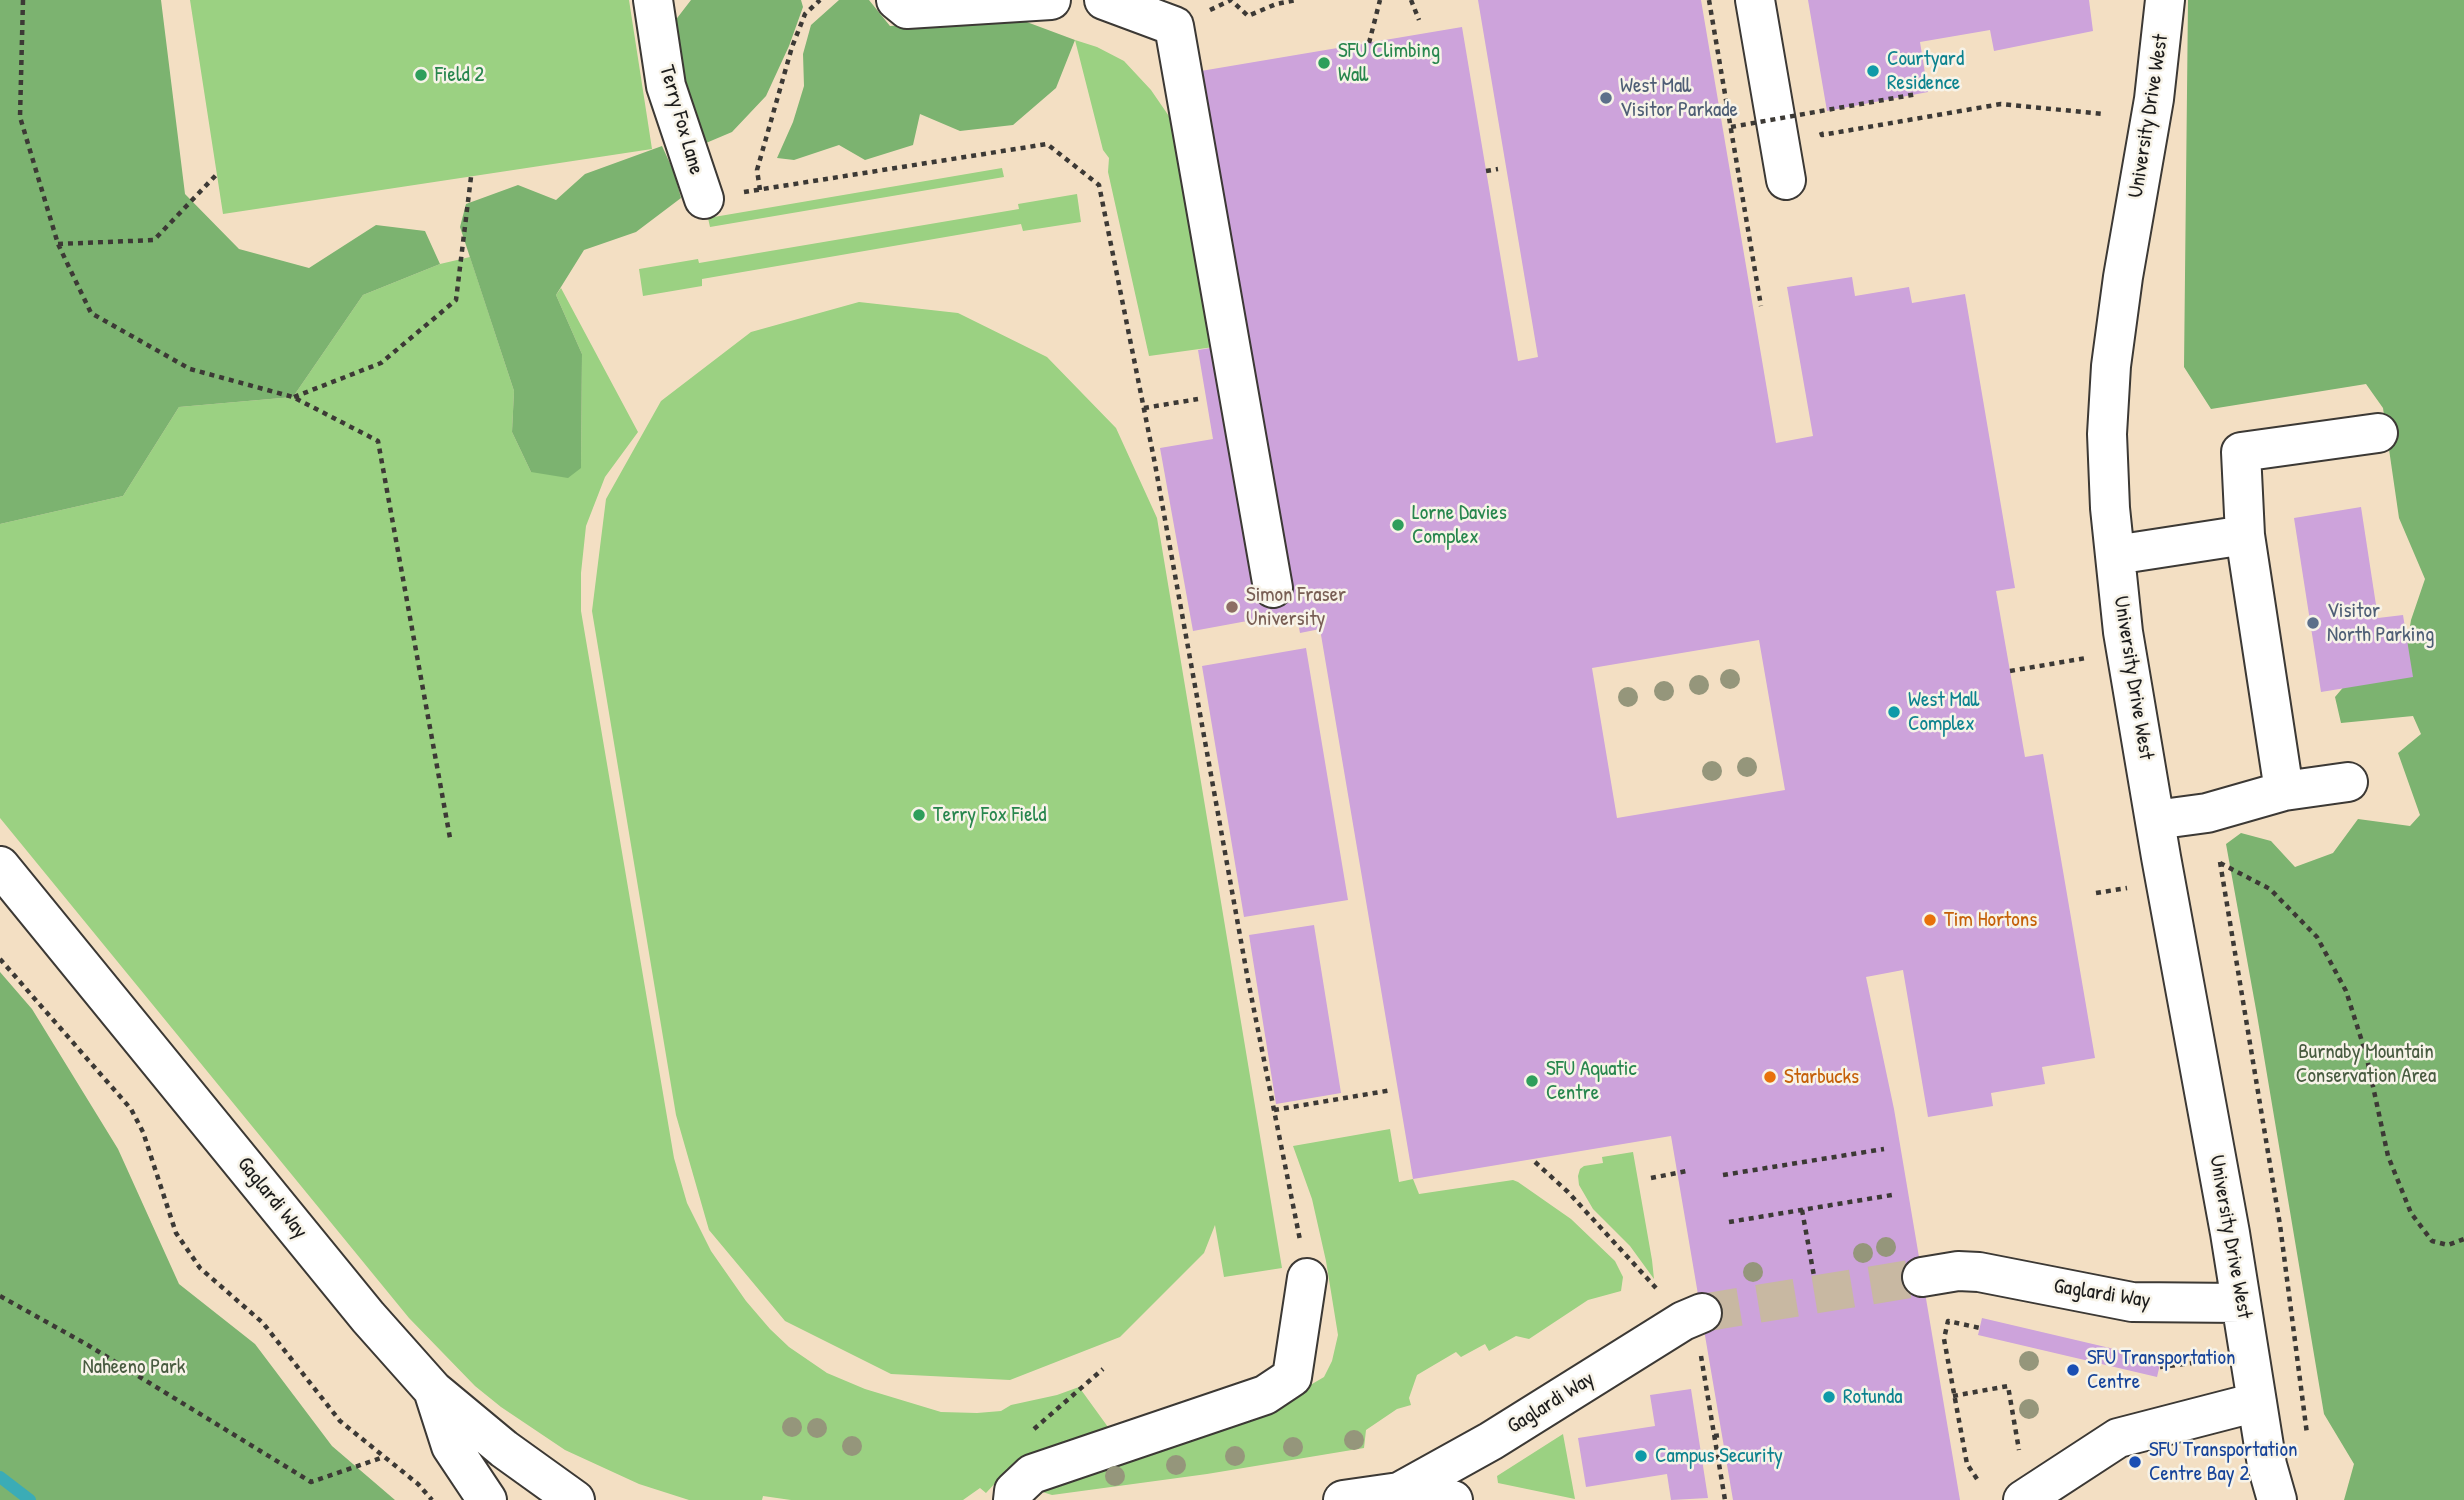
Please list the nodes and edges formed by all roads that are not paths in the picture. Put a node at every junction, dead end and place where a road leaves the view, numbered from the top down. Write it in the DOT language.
graph roads {
  1 [pos="653,0"];
  2 [pos="896,0"];
  3 [pos="1051,0"];
  4 [pos="1104,0"];
  5 [pos="1755,0"];
  6 [pos="2165,0"];
  7 [pos="1786,180"];
  8 [pos="704,199"];
  9 [pos="2378,433"];
  10 [pos="2245,535"];
  11 [pos="2115,555"];
  12 [pos="1273,587"];
  13 [pos="2348,782"];
  14 [pos="2284,791"];
  15 [pos="2155,820"];
  16 [pos="0,866"];
  17 [pos="1922,1277"];
  18 [pos="1307,1278"];
  19 [pos="2241,1303"];
  20 [pos="1700,1330"];
  21 [pos="433,1390"];
  22 [pos="2257,1402"];
  23 [pos="1399,1492"];
  24 [pos="487,1500"];
  25 [pos="575,1500"];
  26 [pos="1013,1500"];
  27 [pos="1343,1500"];
  28 [pos="1453,1500"];
  29 [pos="2023,1500"];
  30 [pos="2277,1500"];
  1 -- 8 [label="street, Terry Fox Lane"];
  2 -- 3 [label="street"];
  4 -- 12 [label="street"];
  5 -- 7 [label="street"];
  6 -- 11 [label="street, University Drive West"];
  9 -- 10 [label="street"];
  10 -- 11 [label="street"];
  10 -- 14 [label="street"];
  11 -- 15 [label="street, University Drive West"];
  13 -- 14 [label="street"];
  14 -- 15 [label="street"];
  15 -- 19 [label="street, University Drive West"];
  16 -- 21 [label="street, Gaglardi Way"];
  17 -- 19 [label="street, Gaglardi Way"];
  18 -- 26 [label="street"];
  19 -- 22 [label="street, University Drive West"];
  20 -- 23 [label="street, Gaglardi Way"];
  21 -- 24 [label="street"];
  21 -- 25 [label="street, Gaglardi Way"];
  22 -- 29 [label="street"];
  22 -- 30 [label="street, University Drive West"];
  23 -- 27 [label="street, Gaglardi Way"];
  23 -- 28 [label="street, Gaglardi Way"];
}
